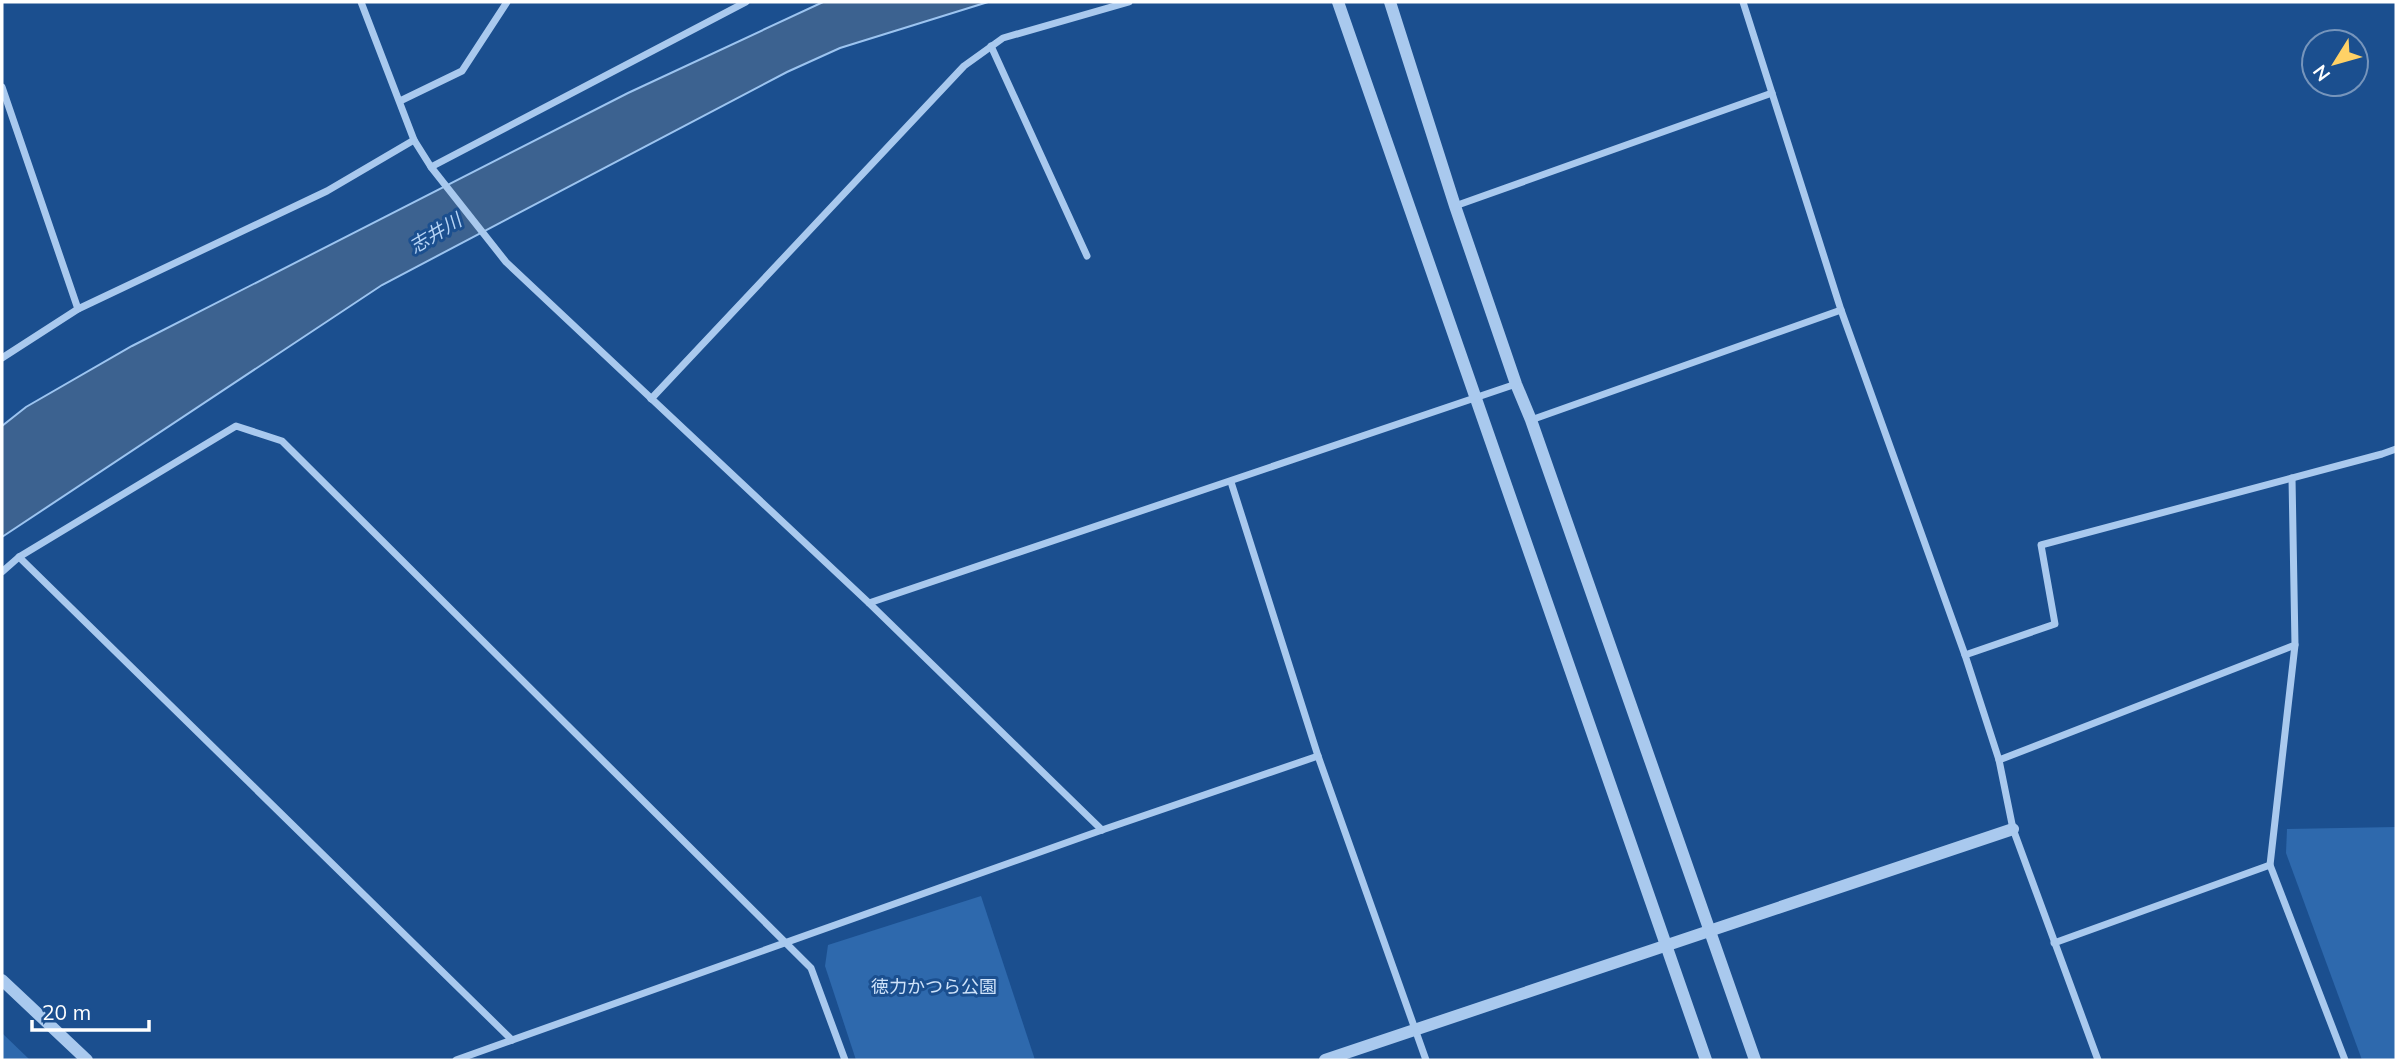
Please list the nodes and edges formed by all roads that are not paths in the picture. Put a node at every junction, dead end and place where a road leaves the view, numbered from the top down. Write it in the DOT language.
graph roads {
  1 [pos="360,2"];
  2 [pos="507,2"];
  3 [pos="746,2"];
  4 [pos="1129,2"];
  5 [pos="1338,2"];
  6 [pos="1390,2"];
  7 [pos="1744,2"];
  8 [pos="991,46"];
  9 [pos="2,87"];
  10 [pos="1772,93"];
  11 [pos="400,101"];
  12 [pos="414,140"];
  13 [pos="431,167"];
  14 [pos="1455,206"];
  15 [pos="1087,256"];
  16 [pos="78,309"];
  17 [pos="1841,310"];
  18 [pos="2,358"];
  19 [pos="1516,384"];
  20 [pos="1476,398"];
  21 [pos="651,399"];
  22 [pos="1531,421"];
  23 [pos="2396,449"];
  24 [pos="2292,478"];
  25 [pos="1231,482"];
  26 [pos="19,557"];
  27 [pos="2,572"];
  28 [pos="869,603"];
  29 [pos="2295,645"];
  30 [pos="1965,655"];
  31 [pos="1318,756"];
  32 [pos="1999,760"];
  33 [pos="2013,829"];
  34 [pos="1102,830"];
  35 [pos="2270,865"];
  36 [pos="1710,932"];
  37 [pos="788,942"];
  38 [pos="2053,943"];
  39 [pos="1667,946"];
  40 [pos="2,979"];
  41 [pos="1416,1029"];
  42 [pos="512,1040"];
  43 [pos="86,1060"];
  44 [pos="456,1060"];
  45 [pos="845,1060"];
  46 [pos="1325,1060"];
  47 [pos="1426,1060"];
  48 [pos="1706,1060"];
  49 [pos="1755,1060"];
  50 [pos="2098,1060"];
  51 [pos="2345,1060"];
  1 -- 11 [label="street"];
  2 -- 11 [label="street"];
  3 -- 13 [label="street"];
  4 -- 8 [label="street"];
  5 -- 20 [label="street"];
  6 -- 14 [label="street"];
  7 -- 10 [label="street"];
  8 -- 15 [label="street"];
  8 -- 21 [label="street"];
  9 -- 16 [label="street"];
  10 -- 14 [label="street"];
  10 -- 17 [label="street"];
  11 -- 12 [label="street"];
  12 -- 13 [label="street"];
  12 -- 16 [label="street"];
  13 -- 21 [label="street"];
  14 -- 19 [label="street"];
  16 -- 18 [label="street"];
  17 -- 22 [label="street"];
  17 -- 30 [label="street"];
  19 -- 20 [label="street"];
  19 -- 22 [label="street"];
  20 -- 25 [label="street"];
  20 -- 39 [label="street"];
  21 -- 28 [label="street"];
  22 -- 36 [label="street"];
  23 -- 24 [label="street"];
  24 -- 29 [label="street"];
  24 -- 30 [label="street"];
  25 -- 28 [label="street"];
  25 -- 31 [label="street"];
  26 -- 27 [label="street"];
  26 -- 37 [label="street"];
  26 -- 42 [label="street"];
  28 -- 34 [label="street"];
  29 -- 32 [label="street"];
  29 -- 35 [label="street"];
  30 -- 32 [label="street"];
  31 -- 34 [label="street"];
  31 -- 41 [label="street"];
  32 -- 33 [label="street"];
  33 -- 36 [label="street"];
  33 -- 38 [label="street"];
  34 -- 37 [label="street"];
  35 -- 38 [label="street"];
  35 -- 51 [label="street"];
  36 -- 39 [label="street"];
  36 -- 49 [label="street"];
  37 -- 42 [label="street"];
  37 -- 45 [label="street"];
  38 -- 50 [label="street"];
  39 -- 41 [label="street"];
  39 -- 48 [label="street"];
  40 -- 43 [label="street"];
  41 -- 46 [label="street"];
  41 -- 47 [label="street"];
  42 -- 44 [label="street"];
}
